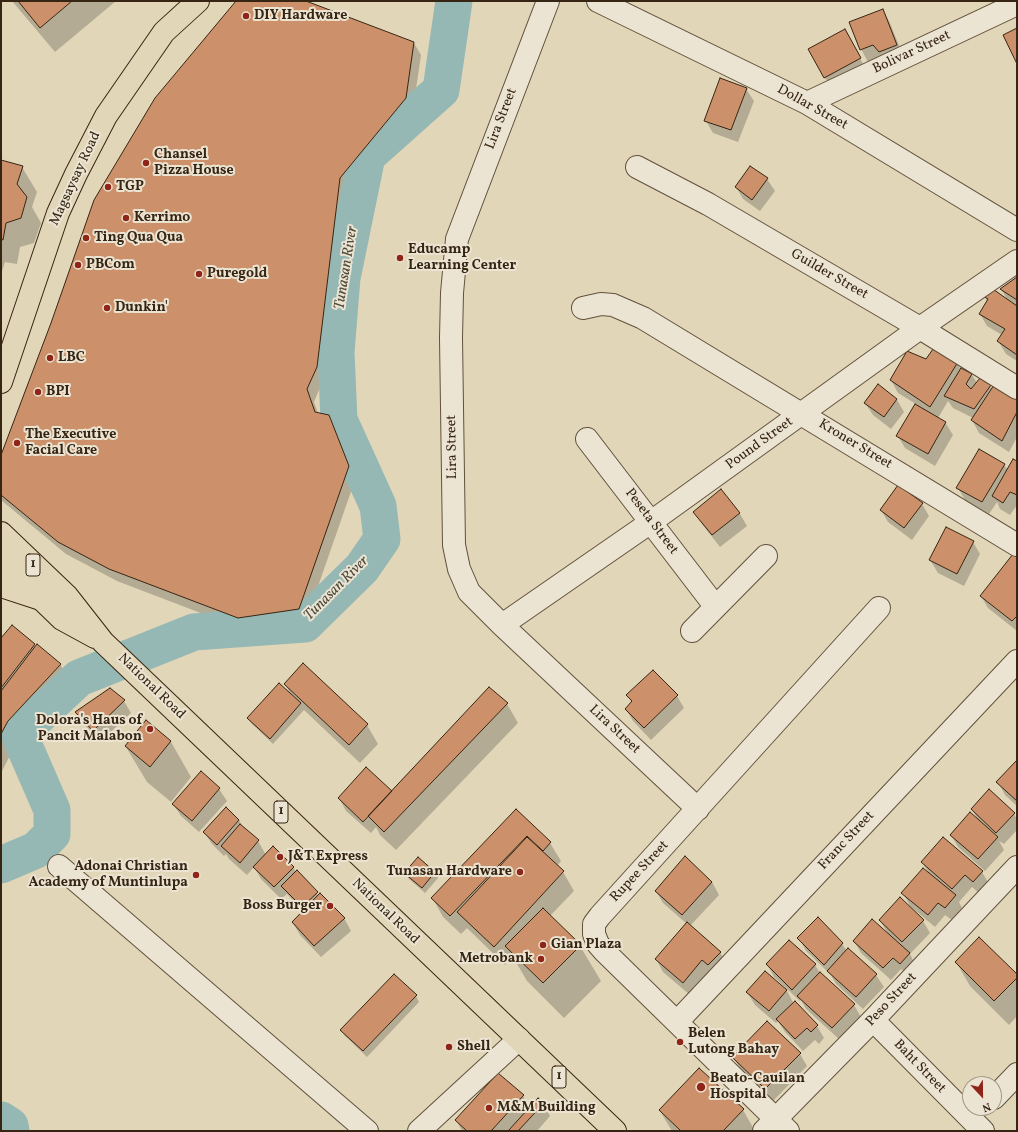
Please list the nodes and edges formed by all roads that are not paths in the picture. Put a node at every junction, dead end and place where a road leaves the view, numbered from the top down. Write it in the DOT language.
graph roads {
  1 [pos="198,1"];
  2 [pos="548,1"];
  3 [pos="598,1"];
  4 [pos="1017,4"];
  5 [pos="806,102"];
  6 [pos="637,167"];
  7 [pos="1017,230"];
  8 [pos="1017,261"];
  9 [pos="583,308"];
  10 [pos="920,328"];
  11 [pos="1,382"];
  12 [pos="1017,388"];
  13 [pos="803,414"];
  14 [pos="587,439"];
  15 [pos="651,522"];
  16 [pos="1,533"];
  17 [pos="1017,545"];
  18 [pos="766,556"];
  19 [pos="1,560"];
  20 [pos="1,586"];
  21 [pos="41,599"];
  22 [pos="715,606"];
  23 [pos="879,608"];
  24 [pos="502,625"];
  25 [pos="692,631"];
  26 [pos="103,642"];
  27 [pos="1017,661"];
  28 [pos="698,809"];
  29 [pos="59,866"];
  30 [pos="1017,867"];
  31 [pos="873,1020"];
  32 [pos="677,1022"];
  33 [pos="519,1039"];
  34 [pos="1017,1074"];
  35 [pos="1002,1090"];
  36 [pos="980,1120"];
  37 [pos="776,1127"];
  38 [pos="367,1131"];
  39 [pos="419,1131"];
  40 [pos="615,1131"];
  1 -- 11 [label="main road, Magsaysay Road"];
  2 -- 24 [label="street, Lira Street"];
  3 -- 5 [label="street, Dollar Street"];
  4 -- 5 [label="street, Bolivar Street"];
  5 -- 7 [label="street, Dollar Street"];
  6 -- 10 [label="street, Guilder Street"];
  8 -- 10 [label="street, Pound Street"];
  9 -- 13 [label="street, Kroner Street"];
  10 -- 12 [label="street, Guilder Street"];
  10 -- 13 [label="street, Pound Street"];
  13 -- 15 [label="street, Pound Street"];
  13 -- 17 [label="street, Kroner Street"];
  14 -- 15 [label="street, Peseta Street"];
  15 -- 22 [label="street, Peseta Street"];
  15 -- 24 [label="street, Pound Street"];
  16 -- 26 [label="main road, 1"];
  18 -- 22 [label="street"];
  19 -- 21 [label="main road, 1"];
  20 -- 21 [label="main road"];
  21 -- 26 [label="main road, 1"];
  22 -- 25 [label="street"];
  23 -- 28 [label="street, Rupee Street"];
  24 -- 28 [label="street, Lira Street"];
  26 -- 33 [label="main road, National Road / 1"];
  27 -- 32 [label="street, Franc Street"];
  28 -- 32 [label="street, Rupee Street"];
  29 -- 38 [label="street"];
  30 -- 31 [label="street, Peso Street"];
  31 -- 36 [label="street, Baht Street"];
  31 -- 37 [label="street, Peso Street"];
  32 -- 37 [label="street, Rupee Street"];
  33 -- 39 [label="street"];
  33 -- 40 [label="main road, National Road / 1"];
  34 -- 35 [label="street"];
}
